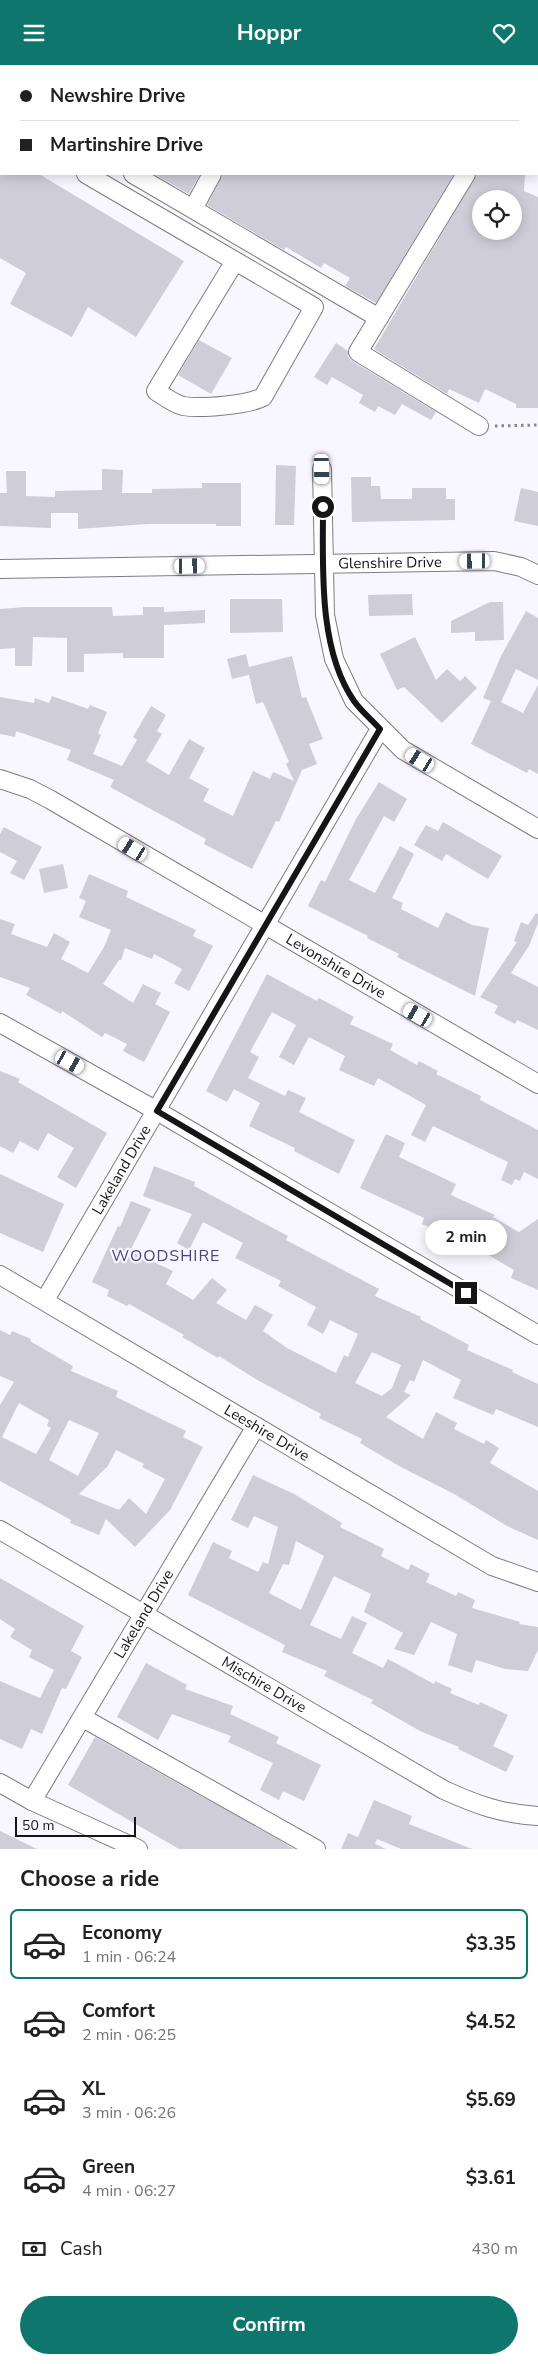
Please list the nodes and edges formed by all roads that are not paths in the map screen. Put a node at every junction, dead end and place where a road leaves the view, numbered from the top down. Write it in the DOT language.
graph roads {
  1 [pos="88,175"];
  2 [pos="135,175"];
  3 [pos="211,175"];
  4 [pos="465,175"];
  5 [pos="193,209"];
  6 [pos="235,261"];
  7 [pos="379,317"];
  8 [pos="479,426"];
  9 [pos="322,469"];
  10 [pos="323,564"];
  11 [pos="0,569"];
  12 [pos="538,575"];
  13 [pos="380,729"];
  14 [pos="0,779"];
  15 [pos="538,829"];
  16 [pos="265,926"];
  17 [pos="0,1023"];
  18 [pos="538,1084"];
  19 [pos="157,1111"];
  20 [pos="0,1275"];
  21 [pos="46,1300"];
  22 [pos="538,1335"];
  23 [pos="256,1428"];
  24 [pos="0,1530"];
  25 [pos="538,1582"];
  26 [pos="146,1613"];
  27 [pos="83,1718"];
  28 [pos="0,1783"];
  29 [pos="32,1801"];
  30 [pos="538,1816"];
  31 [pos="136,1848"];
  32 [pos="316,1849"];
  1 -- 6 [label="street"];
  2 -- 5 [label="street"];
  3 -- 5 [label="street"];
  4 -- 7 [label="street"];
  5 -- 7 [label="street"];
  6 -- 6 [label="street"];
  7 -- 8 [label="street"];
  9 -- 10 [label="street"];
  10 -- 11 [label="street, Glenshire Drive"];
  10 -- 12 [label="street, Glenshire Drive"];
  10 -- 13 [label="street"];
  13 -- 15 [label="street"];
  13 -- 16 [label="street, Lakeland Drive"];
  14 -- 16 [label="street, Levonshire Drive"];
  16 -- 18 [label="street, Levonshire Drive"];
  16 -- 19 [label="street, Lakeland Drive"];
  17 -- 19 [label="street"];
  19 -- 21 [label="street, Lakeland Drive"];
  19 -- 22 [label="street"];
  20 -- 21 [label="street, Leeshire Drive"];
  21 -- 23 [label="street, Leeshire Drive"];
  23 -- 25 [label="street, Leeshire Drive"];
  23 -- 26 [label="street, Lakeland Drive"];
  24 -- 26 [label="street, Mischire Drive"];
  26 -- 27 [label="street, Lakeland Drive"];
  26 -- 30 [label="street, Mischire Drive"];
  27 -- 29 [label="street, Lakeland Drive"];
  27 -- 32 [label="street"];
  28 -- 29 [label="street"];
  29 -- 31 [label="street"];
}
